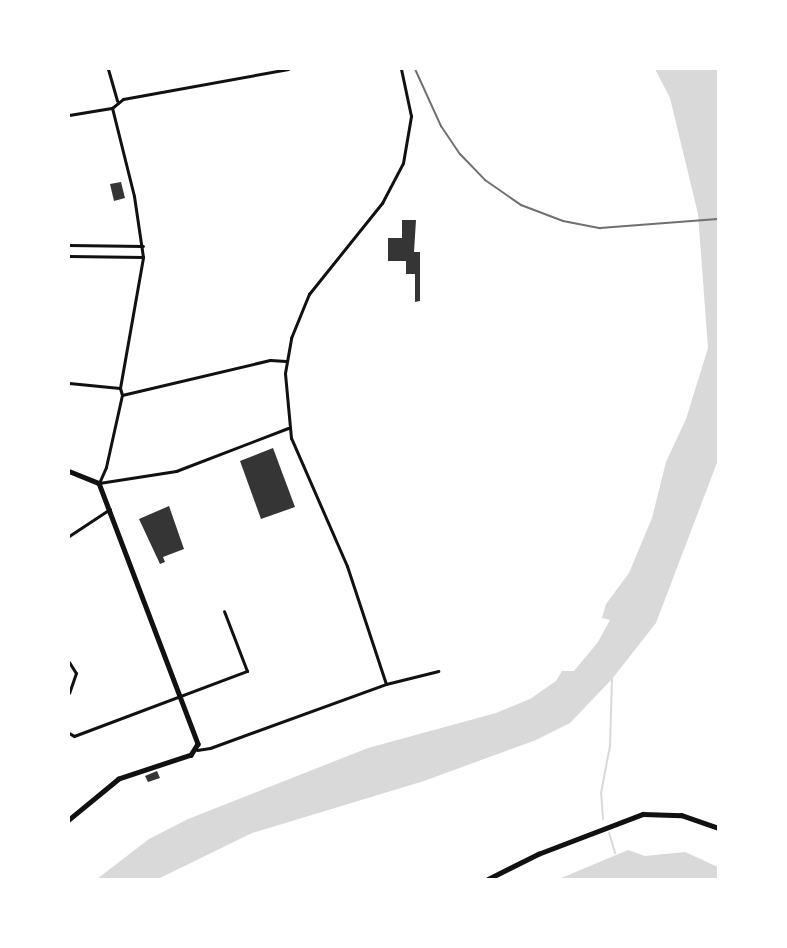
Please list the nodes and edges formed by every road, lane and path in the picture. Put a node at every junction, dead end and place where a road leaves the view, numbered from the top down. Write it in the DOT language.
graph roads {
  1 [pos="108,69"];
  2 [pos="288,69"];
  3 [pos="401,69"];
  4 [pos="117,101"];
  5 [pos="112,108"];
  6 [pos="69,115"];
  7 [pos="69,244"];
  8 [pos="143,246"];
  9 [pos="69,256"];
  10 [pos="143,257"];
  11 [pos="286,361"];
  12 [pos="69,383"];
  13 [pos="120,388"];
  14 [pos="122,394"];
  15 [pos="288,428"];
  16 [pos="69,471"];
  17 [pos="99,483"];
  18 [pos="110,509"];
  19 [pos="69,536"];
  20 [pos="224,610"];
  21 [pos="69,662"];
  22 [pos="438,671"];
  23 [pos="386,684"];
  24 [pos="69,693"];
  25 [pos="180,695"];
  26 [pos="69,733"];
  27 [pos="197,750"];
  28 [pos="69,820"];
  29 [pos="718,828"];
  30 [pos="488,879"];
  1 -- 4 [label="street"];
  2 -- 4 [label="street"];
  3 -- 11 [label="street"];
  4 -- 5 [label="street"];
  5 -- 6 [label="street"];
  5 -- 8 [label="street"];
  7 -- 8 [label="street"];
  8 -- 10 [label="street"];
  9 -- 10 [label="street"];
  10 -- 13 [label="street"];
  11 -- 14 [label="street"];
  11 -- 15 [label="street"];
  12 -- 13 [label="street"];
  13 -- 14 [label="street"];
  14 -- 17 [label="street"];
  15 -- 17 [label="street"];
  15 -- 23 [label="street"];
  16 -- 17 [label="main road"];
  17 -- 18 [label="main road"];
  18 -- 19 [label="street"];
  18 -- 25 [label="main road"];
  20 -- 25 [label="street"];
  21 -- 24 [label="street"];
  22 -- 23 [label="street"];
  23 -- 27 [label="street"];
  25 -- 26 [label="street"];
  25 -- 27 [label="main road"];
  27 -- 28 [label="main road"];
  29 -- 30 [label="main road"];
}
